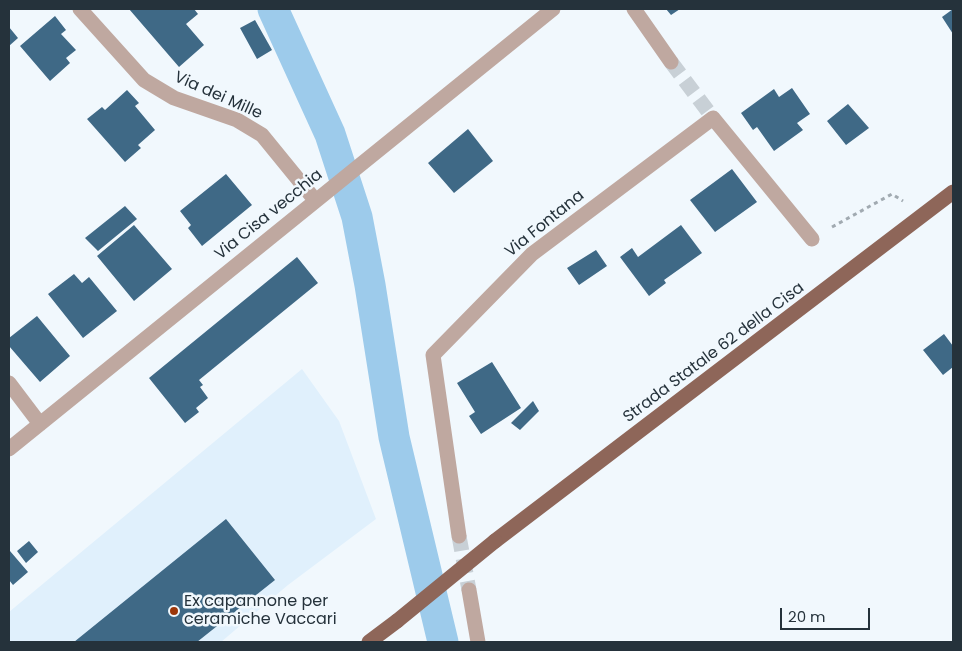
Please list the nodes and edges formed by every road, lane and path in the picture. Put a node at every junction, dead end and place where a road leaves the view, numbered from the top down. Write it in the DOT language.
graph roads {
  1 [pos="80,9"];
  2 [pos="553,9"];
  3 [pos="634,9"];
  4 [pos="671,62"];
  5 [pos="953,192"];
  6 [pos="315,200"];
  7 [pos="924,215"];
  8 [pos="812,238"];
  9 [pos="9,383"];
  10 [pos="40,424"];
  11 [pos="9,449"];
  12 [pos="459,536"];
  13 [pos="469,590"];
  14 [pos="369,642"];
  15 [pos="478,642"];
  1 -- 6 [label="street, Via dei Mille"];
  2 -- 6 [label="street, Via Cisa vecchia"];
  3 -- 4 [label="street"];
  5 -- 7 [label="main road, Strada Statale 62 della Cisa"];
  6 -- 10 [label="street, Via Cisa vecchia"];
  7 -- 8 [label="path"];
  7 -- 14 [label="main road, Strada Statale 62 della Cisa, bridge"];
  8 -- 12 [label="street, Via Fontana"];
  9 -- 10 [label="street"];
  10 -- 11 [label="street, Via Cisa vecchia"];
  13 -- 15 [label="street"];
}
